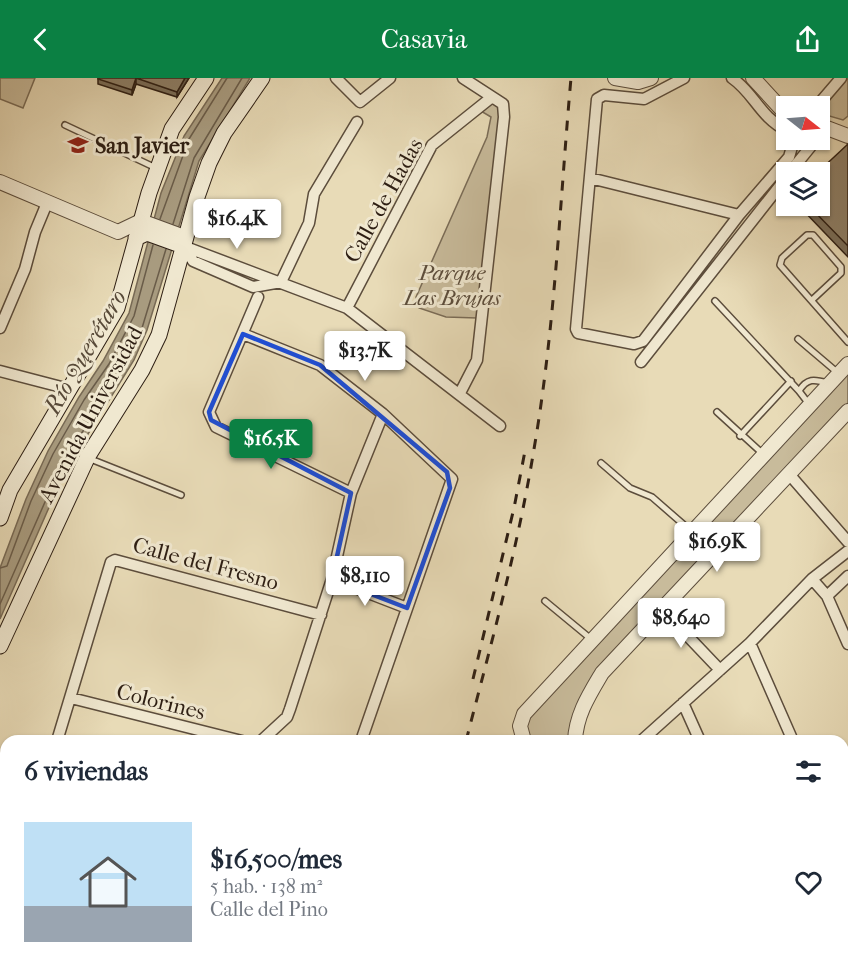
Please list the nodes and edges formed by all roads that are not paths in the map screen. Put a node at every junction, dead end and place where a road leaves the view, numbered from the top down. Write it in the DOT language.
graph roads {
  1 [pos="206,78"];
  2 [pos="261,78"];
  3 [pos="336,78"];
  4 [pos="390,78"];
  5 [pos="463,78"];
  6 [pos="615,78"];
  7 [pos="651,78"];
  8 [pos="684,78"];
  9 [pos="732,78"];
  10 [pos="753,78"];
  11 [pos="841,78"];
  12 [pos="826,96"];
  13 [pos="492,97"];
  14 [pos="776,103"];
  15 [pos="357,122"];
  16 [pos="776,123"];
  17 [pos="65,125"];
  18 [pos="830,131"];
  19 [pos="848,136"];
  20 [pos="791,150"];
  21 [pos="808,150"];
  22 [pos="798,162"];
  23 [pos="158,170"];
  24 [pos="590,178"];
  25 [pos="0,182"];
  26 [pos="776,191"];
  27 [pos="47,203"];
  28 [pos="738,215"];
  29 [pos="118,232"];
  30 [pos="142,233"];
  31 [pos="180,237"];
  32 [pos="281,282"];
  33 [pos="258,297"];
  34 [pos="812,300"];
  35 [pos="715,301"];
  36 [pos="347,308"];
  37 [pos="0,328"];
  38 [pos="243,334"];
  39 [pos="798,339"];
  40 [pos="848,342"];
  41 [pos="641,362"];
  42 [pos="0,371"];
  43 [pos="838,374"];
  44 [pos="791,381"];
  45 [pos="69,389"];
  46 [pos="799,391"];
  47 [pos="460,393"];
  48 [pos="810,405"];
  49 [pos="848,411"];
  50 [pos="717,412"];
  51 [pos="383,414"];
  52 [pos="500,426"];
  53 [pos="740,436"];
  54 [pos="763,454"];
  55 [pos="87,458"];
  56 [pos="601,463"];
  57 [pos="789,474"];
  58 [pos="351,493"];
  59 [pos="181,495"];
  60 [pos="0,518"];
  61 [pos="691,531"];
  62 [pos="848,542"];
  63 [pos="848,551"];
  64 [pos="848,576"];
  65 [pos="332,579"];
  66 [pos="812,579"];
  67 [pos="827,596"];
  68 [pos="545,601"];
  69 [pos="407,608"];
  70 [pos="662,609"];
  71 [pos="321,615"];
  72 [pos="591,639"];
  73 [pos="750,643"];
  74 [pos="848,644"];
  75 [pos="0,646"];
  76 [pos="720,670"];
  77 [pos="71,698"];
  78 [pos="684,703"];
  79 [pos="200,731"];
  80 [pos="59,735"];
  81 [pos="203,735"];
  82 [pos="217,735"];
  83 [pos="267,735"];
  84 [pos="363,735"];
  85 [pos="522,735"];
  86 [pos="575,735"];
  87 [pos="649,735"];
  88 [pos="697,735"];
  89 [pos="791,735"];
  1 -- 23 [label="main road, Avenida Universidad"];
  2 -- 31 [label="main road, Avenida Universidad"];
  3 -- 4 [label="street"];
  5 -- 13 [label="street"];
  6 -- 7 [label="street"];
  8 -- 24 [label="street"];
  9 -- 16 [label="street"];
  10 -- 14 [label="street"];
  11 -- 12 [label="street"];
  13 -- 36 [label="street, Calle de Hadas"];
  13 -- 47 [label="street"];
  15 -- 32 [label="street"];
  17 -- 23 [label="lane"];
  18 -- 19 [label="street"];
  20 -- 28 [label="street"];
  21 -- 22 [label="street"];
  23 -- 30 [label="main road, Avenida Universidad"];
  24 -- 28 [label="street"];
  24 -- 28 [label="street"];
  25 -- 27 [label="street"];
  26 -- 41 [label="street"];
  27 -- 29 [label="street"];
  27 -- 37 [label="street"];
  29 -- 30 [label="street"];
  29 -- 30 [label="street"];
  30 -- 31 [label="main road"];
  30 -- 45 [label="main road, Avenida Universidad"];
  31 -- 32 [label="street"];
  31 -- 55 [label="main road, Avenida Universidad"];
  32 -- 36 [label="street"];
  33 -- 38 [label="street"];
  34 -- 34 [label="lane"];
  34 -- 40 [label="lane"];
  35 -- 44 [label="lane"];
  36 -- 47 [label="street"];
  38 -- 51 [label="street"];
  38 -- 58 [label="street"];
  39 -- 43 [label="lane"];
  42 -- 45 [label="street"];
  43 -- 46 [label="lane"];
  43 -- 48 [label="street"];
  44 -- 46 [label="lane"];
  44 -- 53 [label="lane"];
  45 -- 60 [label="main road, Avenida Universidad"];
  46 -- 48 [label="lane"];
  47 -- 52 [label="street"];
  48 -- 54 [label="street"];
  49 -- 57 [label="street"];
  50 -- 53 [label="lane"];
  51 -- 58 [label="street"];
  51 -- 69 [label="street"];
  53 -- 54 [label="lane"];
  54 -- 61 [label="street"];
  55 -- 59 [label="lane"];
  55 -- 75 [label="main road, Avenida Universidad"];
  56 -- 61 [label="lane"];
  57 -- 62 [label="street"];
  57 -- 70 [label="street"];
  58 -- 65 [label="street"];
  61 -- 72 [label="street"];
  63 -- 66 [label="street"];
  64 -- 67 [label="street"];
  65 -- 69 [label="street"];
  65 -- 71 [label="street"];
  66 -- 67 [label="street"];
  66 -- 73 [label="street"];
  67 -- 74 [label="street"];
  68 -- 72 [label="lane"];
  69 -- 84 [label="street"];
  70 -- 76 [label="street"];
  70 -- 86 [label="street"];
  71 -- 77 [label="street, Calle del Fresno"];
  71 -- 83 [label="street"];
  72 -- 85 [label="street"];
  73 -- 76 [label="street"];
  73 -- 89 [label="street"];
  76 -- 78 [label="street"];
  77 -- 79 [label="street, Colorines"];
  77 -- 80 [label="street"];
  78 -- 87 [label="street"];
  78 -- 88 [label="street"];
  79 -- 81 [label="street"];
  79 -- 82 [label="street, Colorines"];
}
